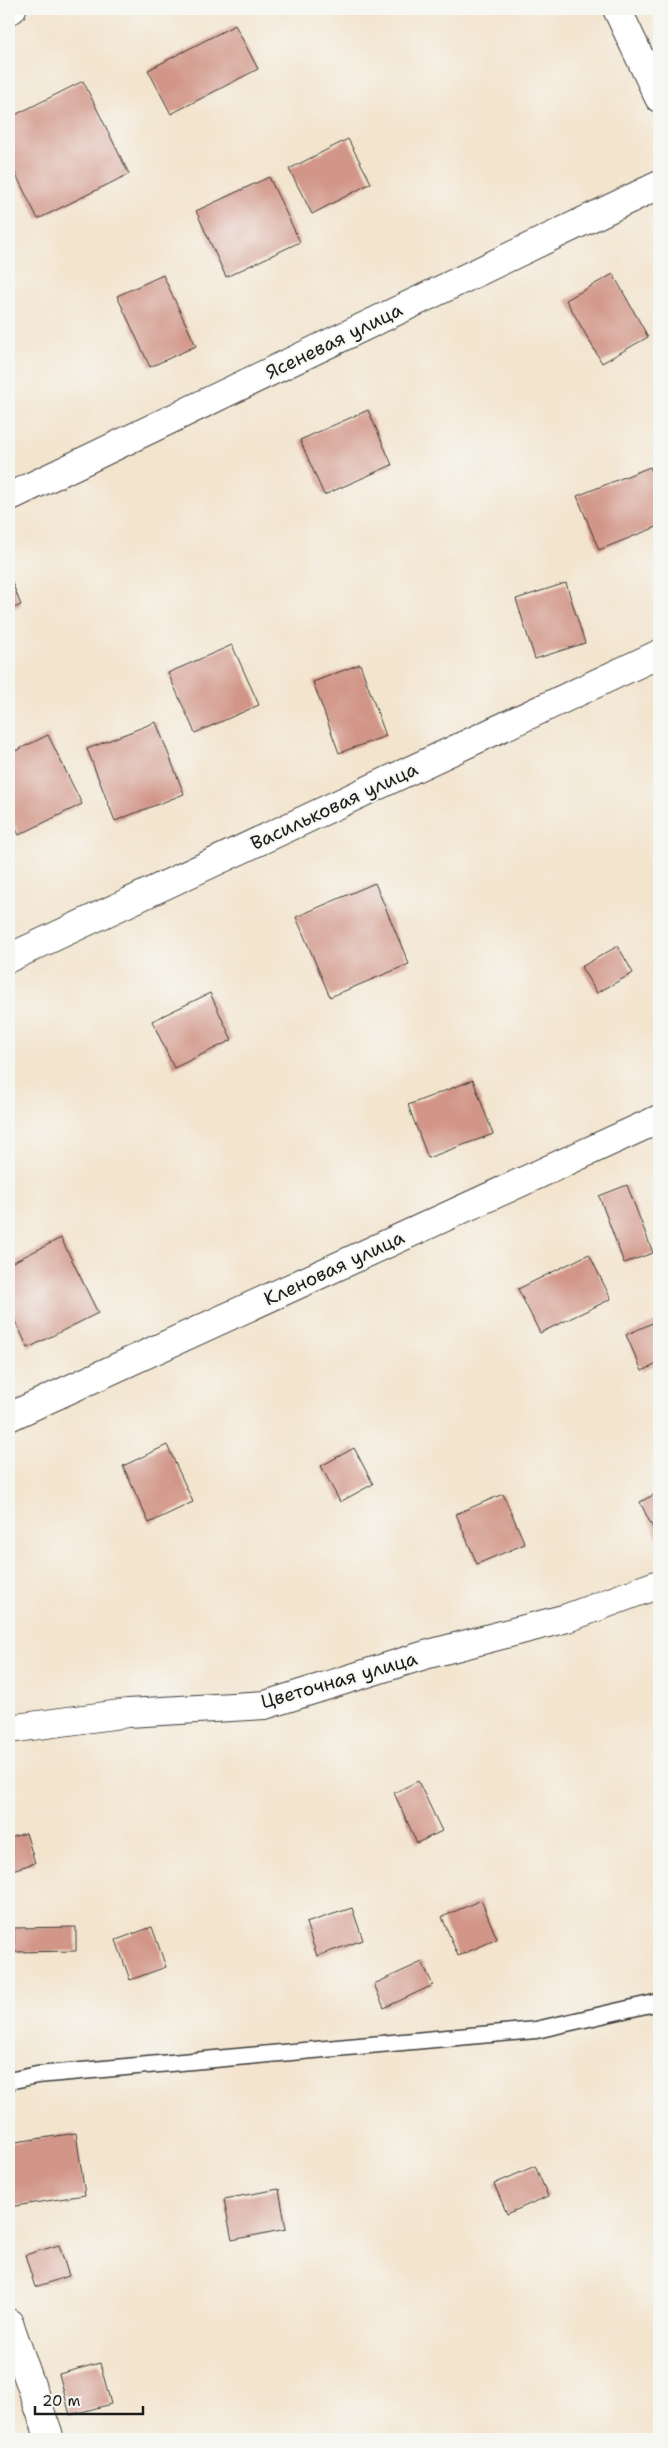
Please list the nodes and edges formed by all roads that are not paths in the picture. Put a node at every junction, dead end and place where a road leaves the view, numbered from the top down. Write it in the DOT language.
graph roads {
  1 [pos="12,9"];
  2 [pos="617,9"];
  3 [pos="9,10"];
  4 [pos="659,98"];
  5 [pos="659,185"];
  6 [pos="9,497"];
  7 [pos="659,654"];
  8 [pos="9,958"];
  9 [pos="659,1118"];
  10 [pos="9,1418"];
  11 [pos="659,1584"];
  12 [pos="9,1729"];
  13 [pos="659,2002"];
  14 [pos="9,2081"];
  15 [pos="9,2323"];
  16 [pos="50,2439"];
  1 -- 3 [label="street"];
  2 -- 4 [label="street"];
  5 -- 6 [label="street, Ясеневая улица"];
  7 -- 8 [label="street, Васильковая улица"];
  9 -- 10 [label="street, Кленовая улица"];
  11 -- 12 [label="street, Цветочная улица"];
  13 -- 14 [label="lane"];
  15 -- 16 [label="street"];
}
